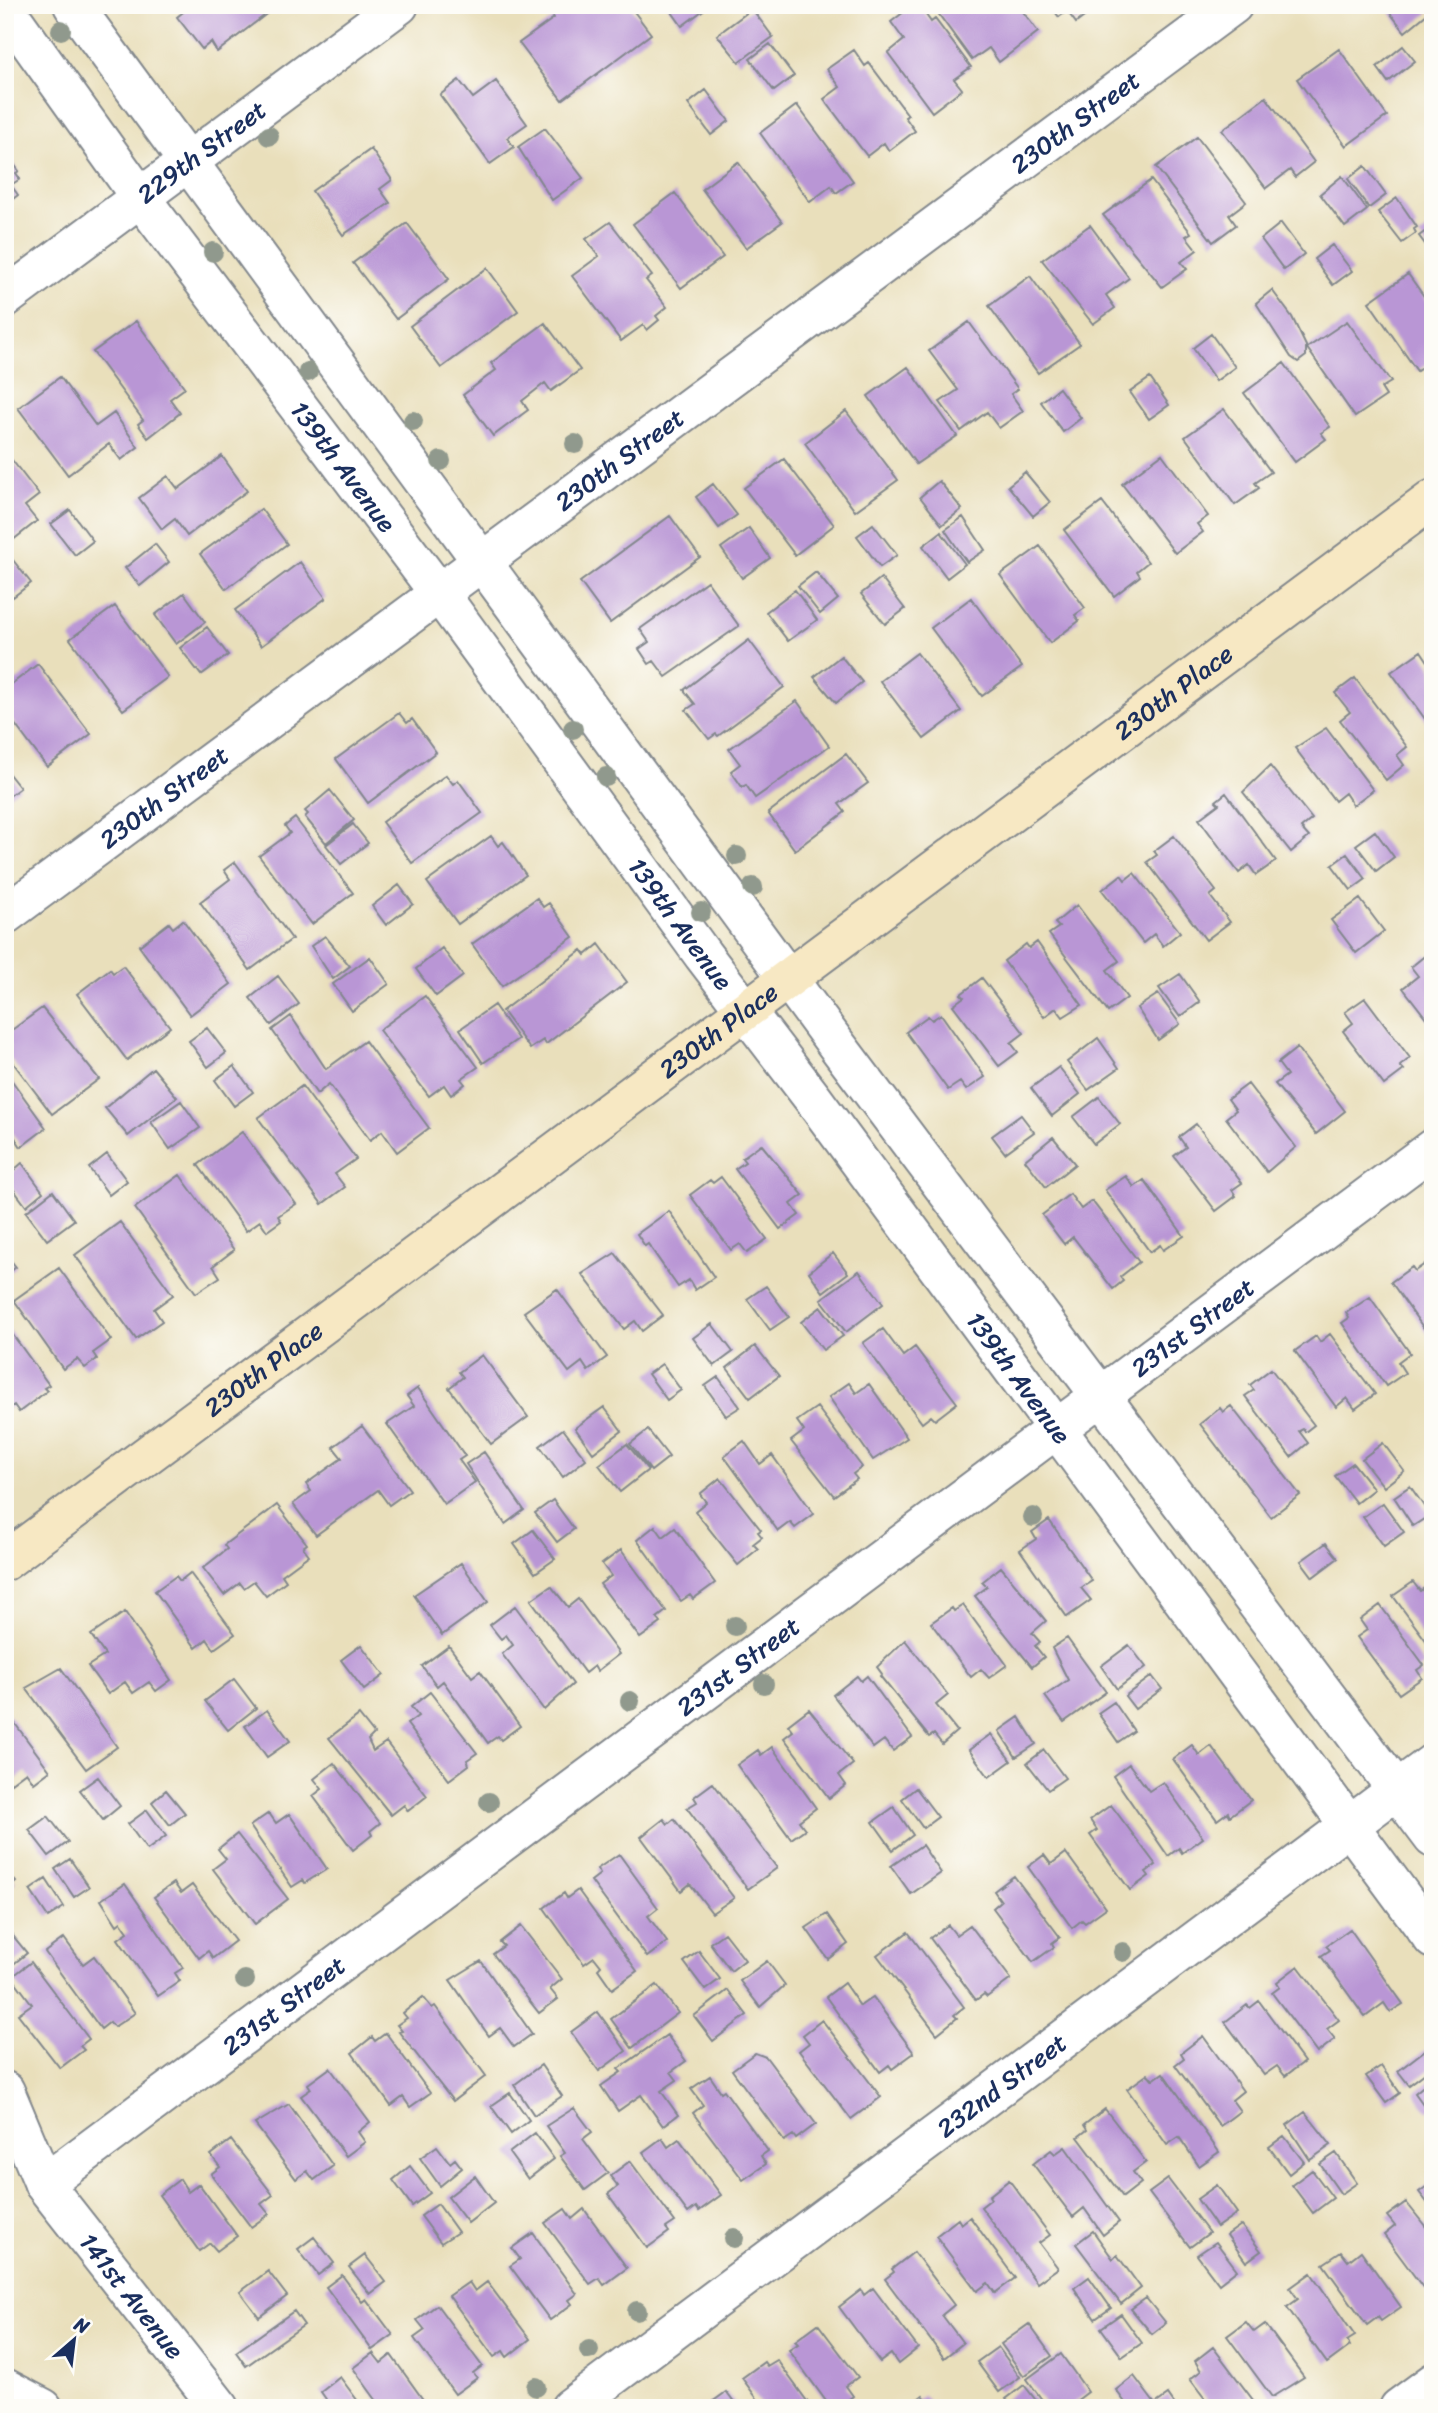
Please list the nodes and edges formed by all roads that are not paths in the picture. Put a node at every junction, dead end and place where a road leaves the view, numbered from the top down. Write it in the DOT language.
graph roads {
  1 [pos="73,5"];
  2 [pos="399,5"];
  3 [pos="1233,5"];
  4 [pos="5,8"];
  5 [pos="189,161"];
  6 [pos="140,197"];
  7 [pos="5,298"];
  8 [pos="1433,499"];
  9 [pos="483,561"];
  10 [pos="439,593"];
  11 [pos="5,915"];
  12 [pos="788,979"];
  13 [pos="745,1011"];
  14 [pos="1433,1148"];
  15 [pos="1101,1394"];
  16 [pos="1055,1427"];
  17 [pos="5,1561"];
  18 [pos="1433,1763"];
  19 [pos="1398,1790"];
  20 [pos="1348,1826"];
  21 [pos="1433,1838"];
  22 [pos="1433,1939"];
  23 [pos="5,2091"];
  24 [pos="5,2160"];
  25 [pos="44,2184"];
  26 [pos="1433,2383"];
  27 [pos="5,2388"];
  28 [pos="43,2408"];
  29 [pos="220,2408"];
  30 [pos="570,2408"];
  31 [pos="1399,2408"];
  1 -- 5 [label="street, 139th Avenue"];
  2 -- 5 [label="street, 229th Street"];
  3 -- 9 [label="street, 230th Street"];
  4 -- 6 [label="street, 139th Avenue"];
  5 -- 6 [label="street, 229th Street"];
  5 -- 9 [label="street, 139th Avenue"];
  6 -- 7 [label="street, 229th Street"];
  6 -- 10 [label="street, 139th Avenue"];
  8 -- 12 [label="street, 230th Place"];
  9 -- 10 [label="street, 230th Street"];
  9 -- 12 [label="street, 139th Avenue"];
  10 -- 11 [label="street, 230th Street"];
  10 -- 13 [label="street, 139th Avenue"];
  12 -- 13 [label="street, 230th Place"];
  12 -- 15 [label="street, 139th Avenue"];
  13 -- 16 [label="street, 139th Avenue"];
  13 -- 17 [label="street, 230th Place"];
  14 -- 15 [label="street, 231st Street"];
  15 -- 16 [label="street, 231st Street"];
  15 -- 19 [label="street, 139th Avenue"];
  16 -- 20 [label="street, 139th Avenue"];
  16 -- 25 [label="street, 231st Street"];
  18 -- 19 [label="street, 232nd Street"];
  19 -- 20 [label="street, 232nd Street"];
  19 -- 21 [label="street, 139th Avenue"];
  20 -- 22 [label="street, 139th Avenue"];
  20 -- 30 [label="street, 232nd Street"];
  23 -- 25 [label="street, 141st Avenue"];
  24 -- 25 [label="street, 141st Avenue"];
  25 -- 29 [label="street, 141st Avenue"];
  26 -- 31 [label="street"];
  27 -- 28 [label="street"];
}
